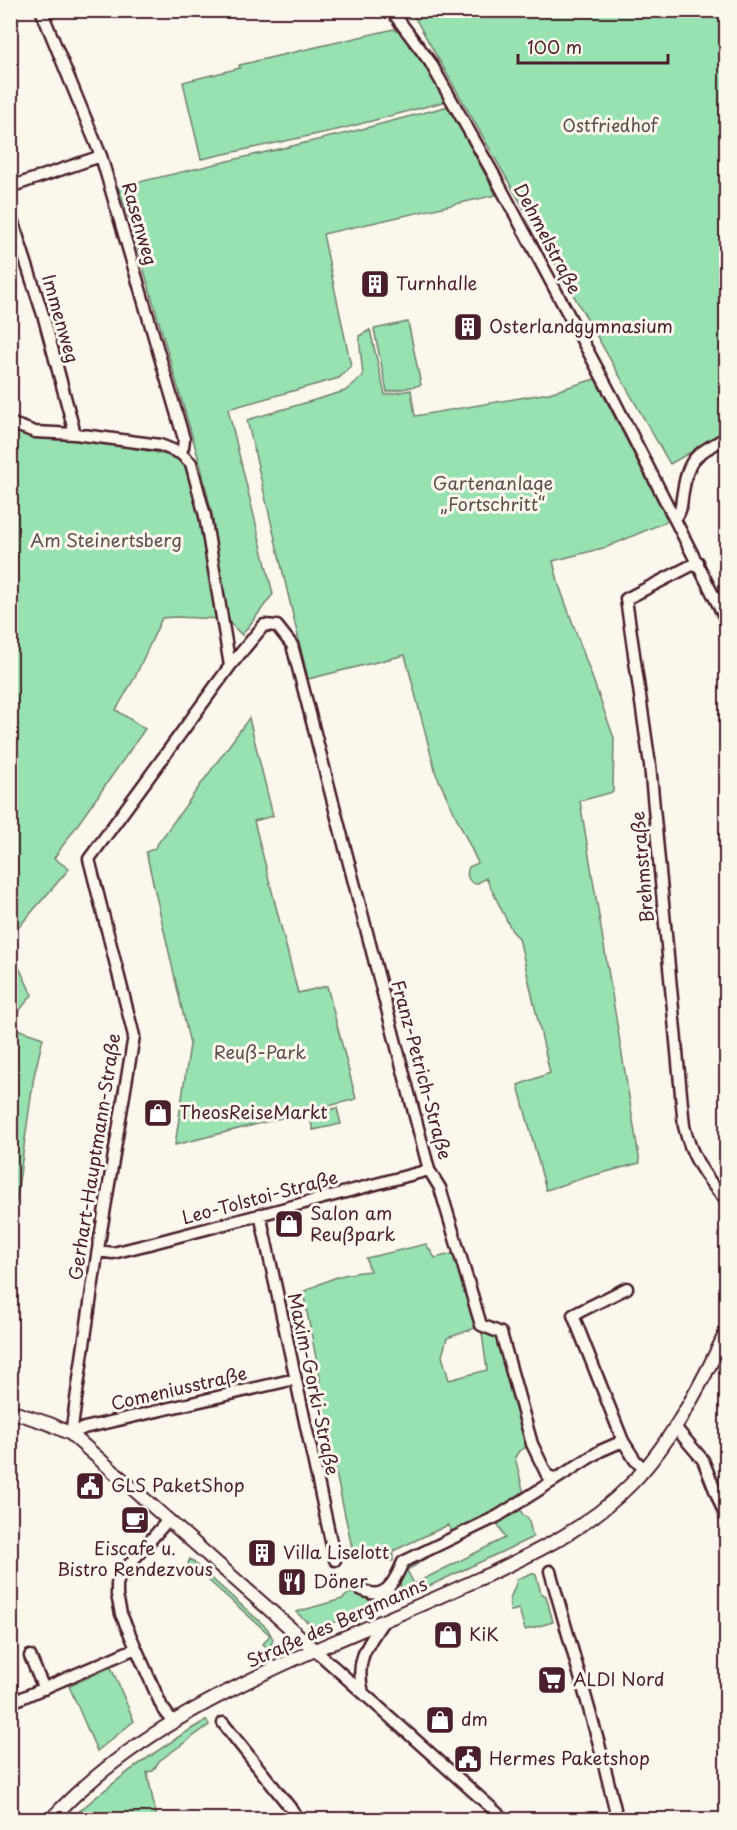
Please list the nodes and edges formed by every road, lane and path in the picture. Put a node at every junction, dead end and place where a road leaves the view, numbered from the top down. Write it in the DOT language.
graph roads {
  1 [pos="41,10"];
  2 [pos="391,10"];
  3 [pos="101,156"];
  4 [pos="10,187"];
  5 [pos="10,213"];
  6 [pos="10,423"];
  7 [pos="75,434"];
  8 [pos="726,438"];
  9 [pos="180,453"];
  10 [pos="675,519"];
  11 [pos="698,562"];
  12 [pos="726,620"];
  13 [pos="292,645"];
  14 [pos="230,666"];
  15 [pos="429,1170"];
  16 [pos="726,1200"];
  17 [pos="260,1214"];
  18 [pos="98,1251"];
  19 [pos="627,1288"];
  20 [pos="725,1339"];
  21 [pos="295,1378"];
  22 [pos="10,1411"];
  23 [pos="675,1427"];
  24 [pos="71,1434"];
  25 [pos="623,1441"];
  26 [pos="644,1469"];
  27 [pos="556,1479"];
  28 [pos="726,1518"];
  29 [pos="168,1520"];
  30 [pos="335,1560"];
  31 [pos="550,1571"];
  32 [pos="353,1587"];
  33 [pos="382,1623"];
  34 [pos="136,1648"];
  35 [pos="315,1650"];
  36 [pos="30,1656"];
  37 [pos="44,1689"];
  38 [pos="363,1694"];
  39 [pos="10,1703"];
  40 [pos="173,1722"];
  41 [pos="224,1723"];
  42 [pos="50,1820"];
  43 [pos="300,1820"];
  44 [pos="505,1820"];
  45 [pos="615,1820"];
  1 -- 3 [label="street, Rasenweg"];
  2 -- 10 [label="street, Dehmelstraße"];
  3 -- 4 [label="street"];
  3 -- 9 [label="street, Rasenweg"];
  5 -- 7 [label="street, Immenweg"];
  6 -- 7 [label="street"];
  7 -- 9 [label="street"];
  8 -- 10 [label="street"];
  9 -- 14 [label="street"];
  10 -- 11 [label="street, Dehmelstraße"];
  11 -- 12 [label="street, Dehmelstraße"];
  11 -- 16 [label="street, Brehmstraße"];
  13 -- 14 [label="street, Gerhart-Hauptmann-Straße"];
  13 -- 15 [label="street, Franz-Petrich-Straße"];
  14 -- 18 [label="street, Gerhart-Hauptmann-Straße"];
  15 -- 17 [label="street, Leo-Tolstoi-Straße"];
  15 -- 27 [label="street, Franz-Petrich-Straße"];
  17 -- 18 [label="street, Leo-Tolstoi-Straße"];
  17 -- 21 [label="street, Maxim-Gorki-Straße"];
  18 -- 24 [label="street, Gerhart-Hauptmann-Straße"];
  19 -- 25 [label="street"];
  20 -- 23 [label="main road, Straße des Bergmanns"];
  21 -- 24 [label="street, Comeniusstraße"];
  21 -- 30 [label="street, Maxim-Gorki-Straße"];
  22 -- 24 [label="main road"];
  23 -- 26 [label="main road, Straße des Bergmanns"];
  23 -- 28 [label="street"];
  24 -- 29 [label="main road"];
  25 -- 26 [label="street"];
  25 -- 27 [label="street, Straße des Bergmanns"];
  26 -- 33 [label="main road, Straße des Bergmanns"];
  27 -- 32 [label="street, Straße des Bergmanns"];
  29 -- 34 [label="street"];
  29 -- 35 [label="main road"];
  31 -- 45 [label="street"];
  33 -- 35 [label="main road, Straße des Bergmanns"];
  33 -- 38 [label="street"];
  34 -- 37 [label="street"];
  34 -- 40 [label="street"];
  35 -- 38 [label="street"];
  35 -- 40 [label="main road, Straße des Bergmanns"];
  36 -- 37 [label="street"];
  37 -- 39 [label="street"];
  38 -- 44 [label="street"];
  40 -- 42 [label="main road, Straße des Bergmanns"];
  41 -- 43 [label="street"];
}
